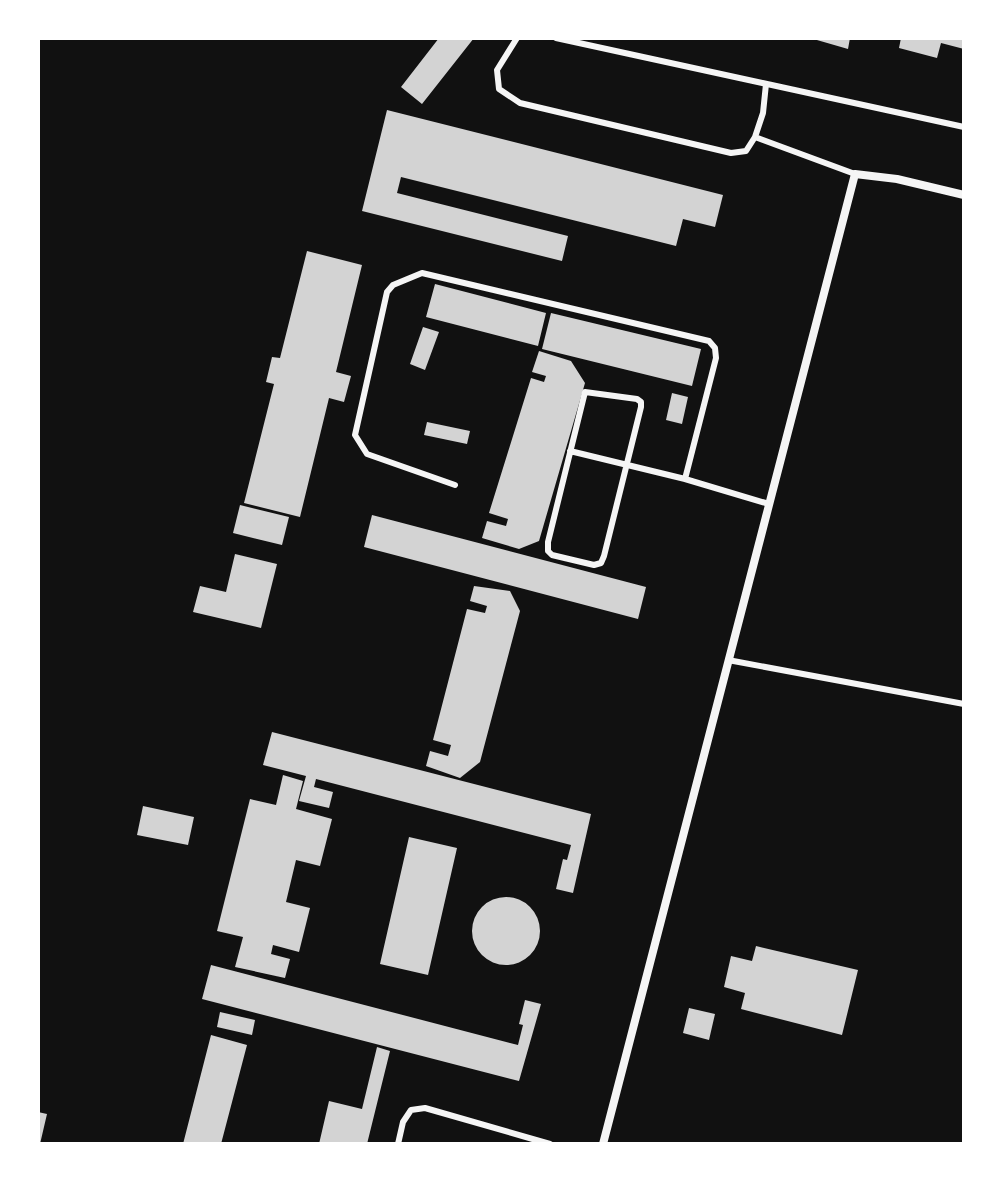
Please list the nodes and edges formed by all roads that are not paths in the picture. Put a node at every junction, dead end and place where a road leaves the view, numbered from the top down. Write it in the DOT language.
graph roads {
  1 [pos="517,38"];
  2 [pos="556,38"];
  3 [pos="766,84"];
  4 [pos="964,127"];
  5 [pos="755,137"];
  6 [pos="855,174"];
  7 [pos="964,195"];
  8 [pos="570,451"];
  9 [pos="628,465"];
  10 [pos="685,479"];
  11 [pos="455,485"];
  12 [pos="769,504"];
  13 [pos="728,660"];
  14 [pos="964,704"];
  15 [pos="398,1144"];
  16 [pos="550,1144"];
  17 [pos="603,1144"];
  1 -- 5 [label="lane"];
  2 -- 3 [label="lane"];
  3 -- 4 [label="lane"];
  3 -- 5 [label="lane"];
  5 -- 6 [label="lane"];
  6 -- 7 [label="street"];
  6 -- 12 [label="street"];
  8 -- 9 [label="lane"];
  8 -- 9 [label="lane"];
  8 -- 9 [label="lane"];
  9 -- 10 [label="lane"];
  10 -- 11 [label="lane"];
  10 -- 12 [label="lane"];
  12 -- 13 [label="street"];
  13 -- 14 [label="lane"];
  13 -- 17 [label="street"];
  15 -- 16 [label="lane"];
}
